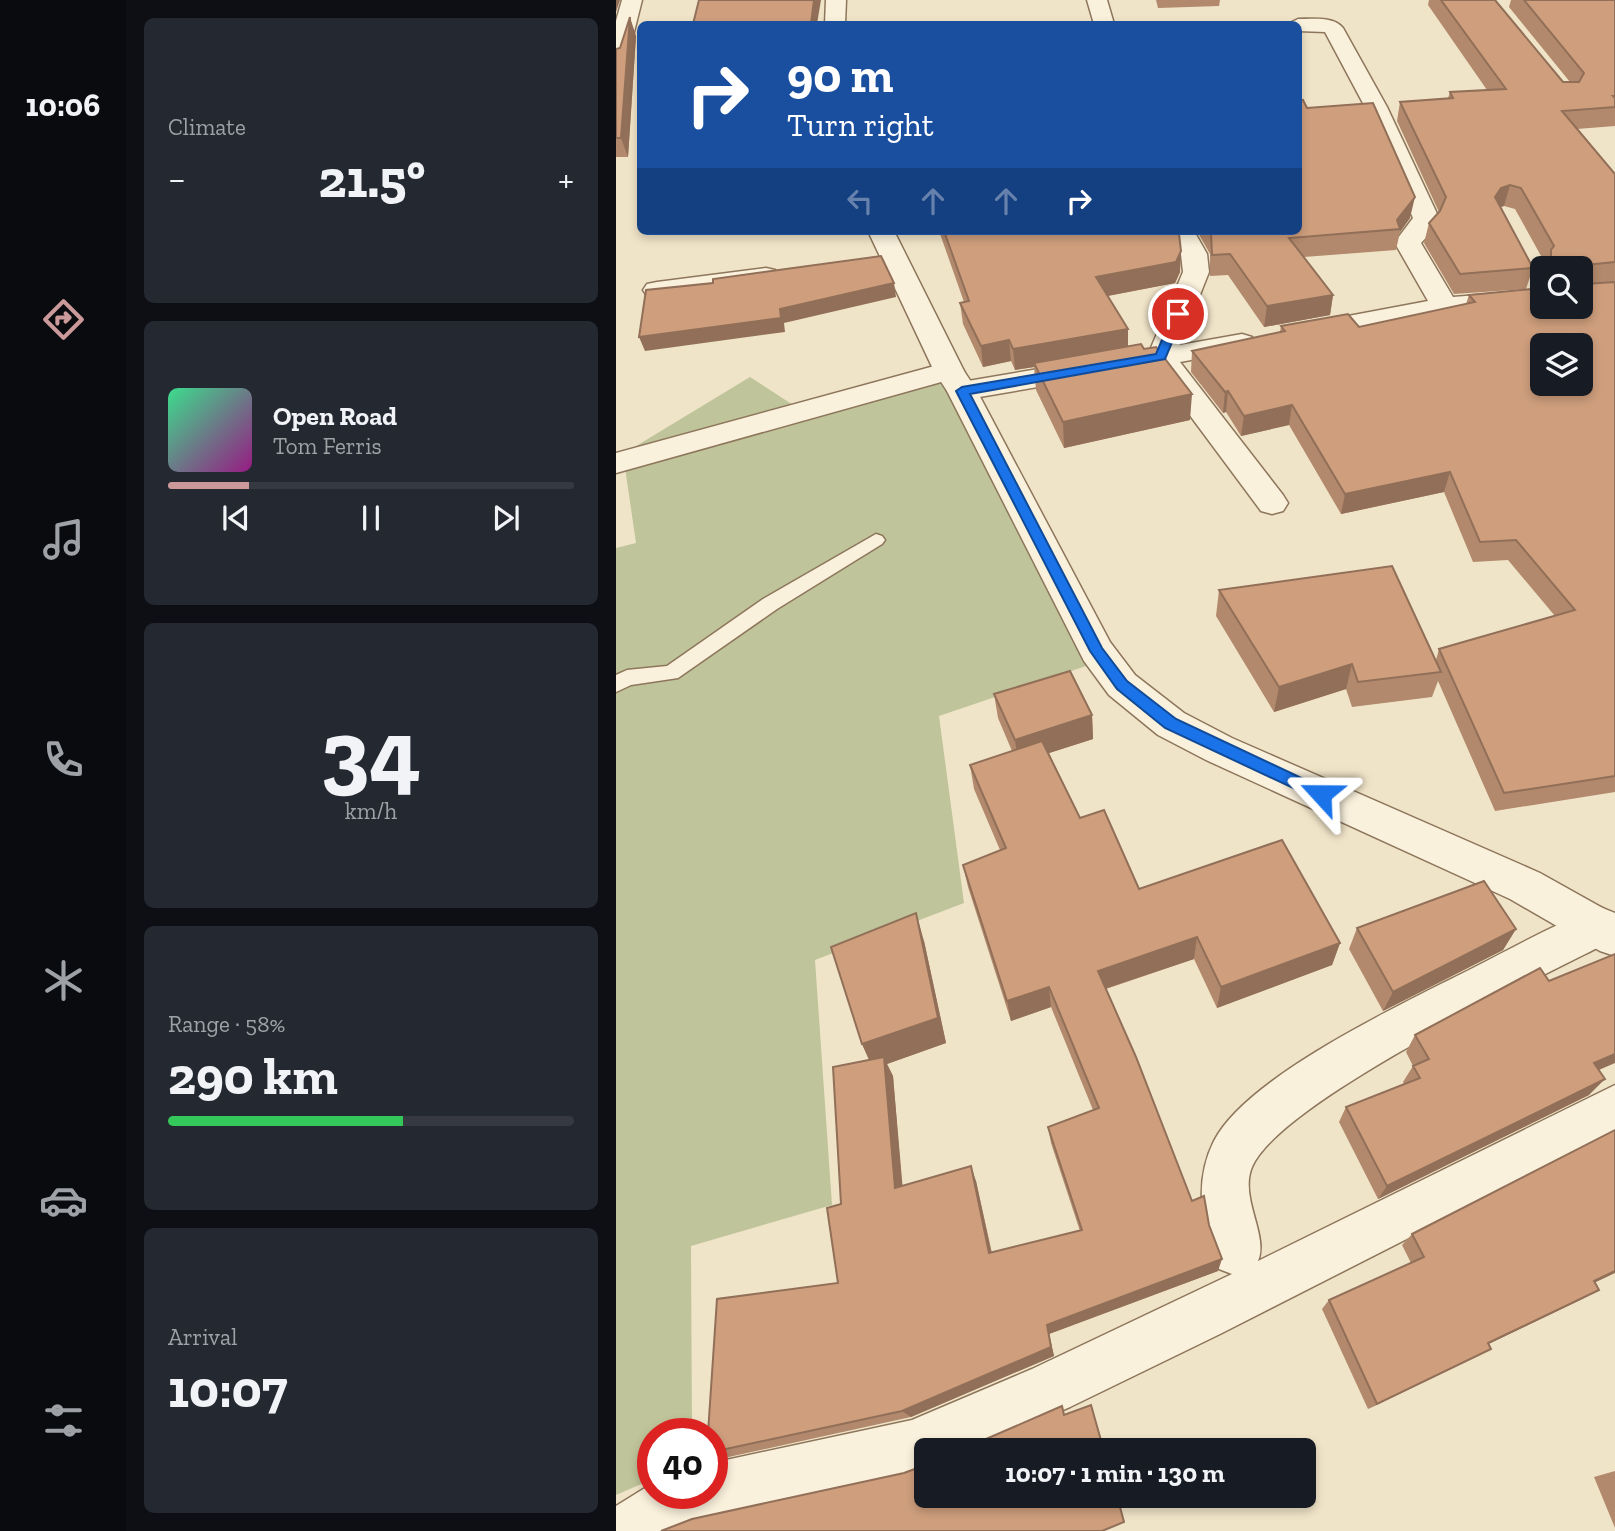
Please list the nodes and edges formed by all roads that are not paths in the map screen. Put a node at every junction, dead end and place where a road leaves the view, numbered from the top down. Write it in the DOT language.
graph roads {
  1 [pos="632,0"];
  2 [pos="836,0"];
  3 [pos="1097,0"];
  4 [pos="835,21"];
  5 [pos="1103,21"];
  6 [pos="1302,25"];
  7 [pos="637,58"];
  8 [pos="616,60"];
  9 [pos="1183,235"];
  10 [pos="882,251"];
  11 [pos="795,272"];
  12 [pos="657,290"];
  13 [pos="1530,290"];
  14 [pos="1445,306"];
  15 [pos="1161,357"];
  16 [pos="956,381"];
  17 [pos="616,463"];
  18 [pos="1272,503"];
  19 [pos="876,540"];
  20 [pos="616,684"];
  21 [pos="1607,931"];
  22 [pos="1615,1108"];
  23 [pos="1237,1251"];
  24 [pos="728,1487"];
  25 [pos="661,1509"];
  26 [pos="630,1531"];
  1 -- 8 [label="street"];
  2 -- 4 [label="street"];
  3 -- 5 [label="street"];
  6 -- 14 [label="street"];
  7 -- 8 [label="street"];
  9 -- 15 [label="street"];
  10 -- 16 [label="street"];
  11 -- 12 [label="street"];
  13 -- 14 [label="street"];
  14 -- 15 [label="street"];
  15 -- 16 [label="street"];
  15 -- 18 [label="street"];
  16 -- 17 [label="street"];
  16 -- 21 [label="street"];
  19 -- 20 [label="lane"];
  21 -- 23 [label="street"];
  22 -- 24 [label="street"];
  25 -- 26 [label="street"];
}
